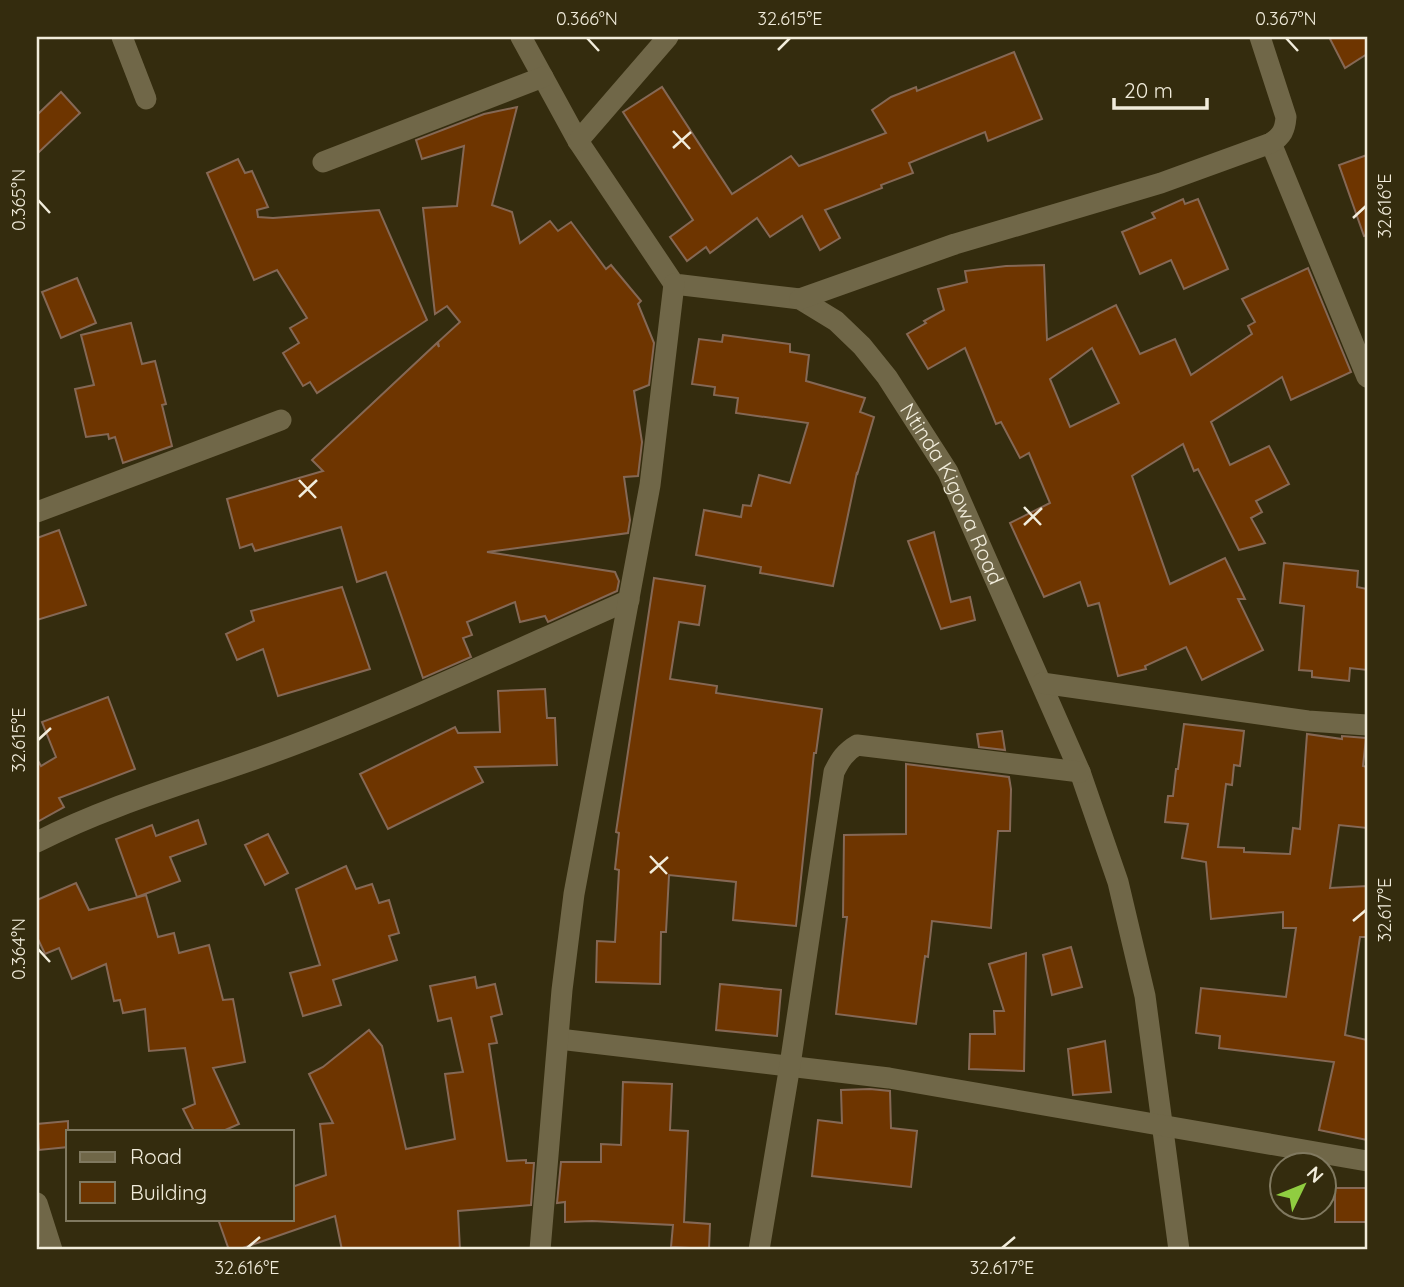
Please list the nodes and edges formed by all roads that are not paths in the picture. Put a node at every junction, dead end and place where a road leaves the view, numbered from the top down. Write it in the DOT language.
graph roads {
  1 [pos="122,37"];
  2 [pos="521,37"];
  3 [pos="668,37"];
  4 [pos="1260,37"];
  5 [pos="543,77"];
  6 [pos="146,99"];
  7 [pos="578,141"];
  8 [pos="1271,143"];
  9 [pos="323,162"];
  10 [pos="674,284"];
  11 [pos="800,299"];
  12 [pos="1367,377"];
  13 [pos="281,420"];
  14 [pos="37,512"];
  15 [pos="629,600"];
  16 [pos="1042,682"];
  17 [pos="1367,725"];
  18 [pos="1080,772"];
  19 [pos="37,842"];
  20 [pos="559,1039"];
  21 [pos="790,1065"];
  22 [pos="1163,1126"];
  23 [pos="1367,1161"];
  24 [pos="37,1203"];
  25 [pos="52,1250"];
  26 [pos="540,1250"];
  27 [pos="759,1250"];
  28 [pos="1179,1250"];
  1 -- 6 [label="street"];
  2 -- 5 [label="street"];
  3 -- 7 [label="street"];
  4 -- 8 [label="street"];
  5 -- 7 [label="street"];
  5 -- 9 [label="street"];
  7 -- 10 [label="street"];
  8 -- 11 [label="street"];
  8 -- 12 [label="street"];
  10 -- 11 [label="street, Ntinda Kigowa Road"];
  10 -- 15 [label="street"];
  11 -- 16 [label="street, Ntinda Kigowa Road"];
  13 -- 14 [label="street"];
  15 -- 19 [label="street"];
  15 -- 20 [label="street"];
  16 -- 17 [label="street"];
  16 -- 18 [label="street, Ntinda Kigowa Road"];
  18 -- 21 [label="street"];
  18 -- 22 [label="street, Ntinda Kigowa Road"];
  20 -- 21 [label="street"];
  20 -- 26 [label="street"];
  21 -- 22 [label="street"];
  21 -- 27 [label="street"];
  22 -- 23 [label="street"];
  22 -- 28 [label="street, Ntinda Kigowa Road"];
  24 -- 25 [label="street"];
}
